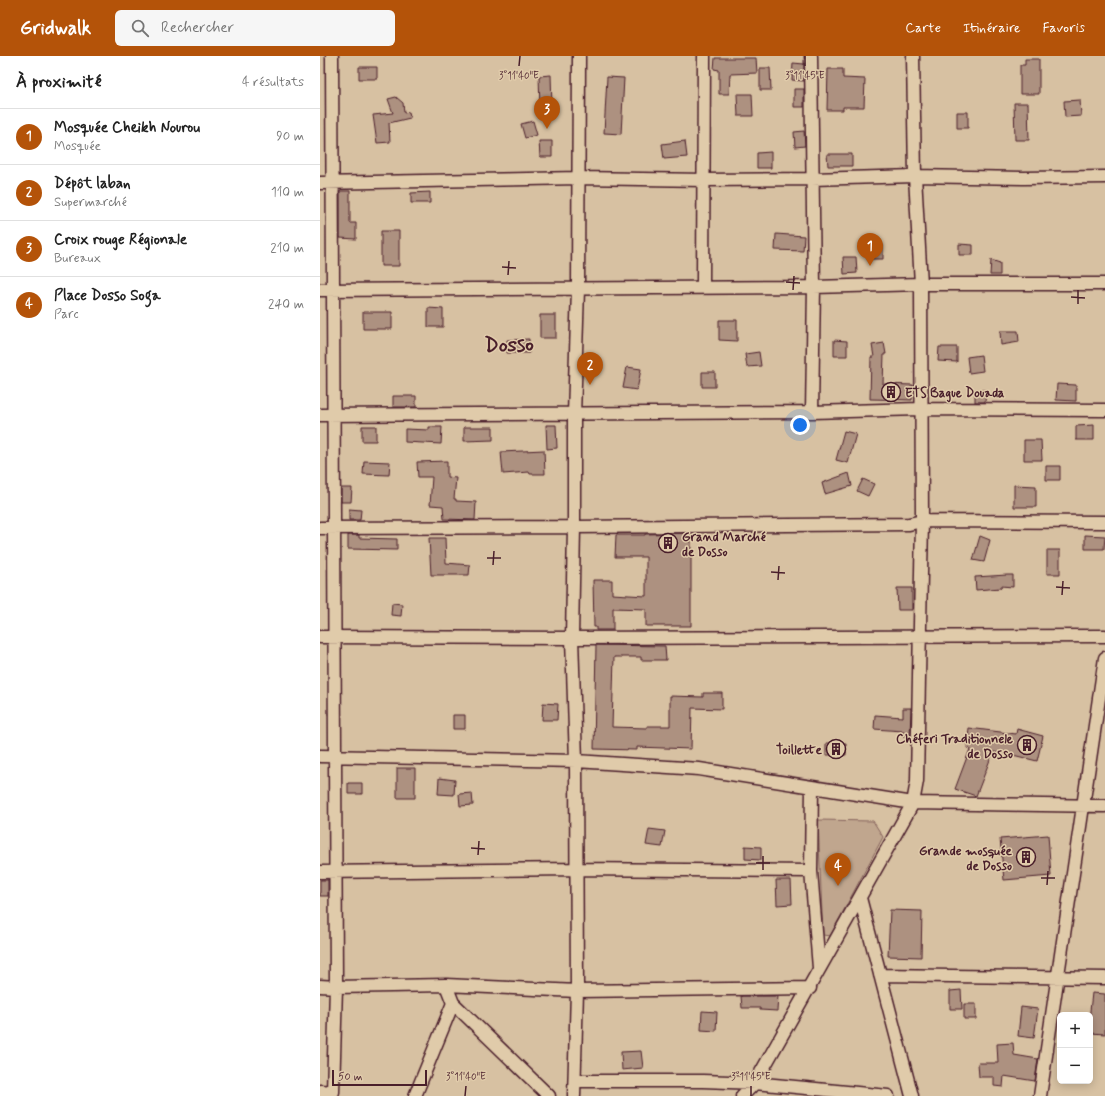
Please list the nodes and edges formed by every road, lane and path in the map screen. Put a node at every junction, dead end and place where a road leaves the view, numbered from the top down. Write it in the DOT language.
graph roads {
  1 [pos="332,56"];
  2 [pos="579,56"];
  3 [pos="704,56"];
  4 [pos="812,56"];
  5 [pos="913,56"];
  6 [pos="915,176"];
  7 [pos="1105,177"];
  8 [pos="579,178"];
  9 [pos="812,179"];
  10 [pos="704,180"];
  11 [pos="332,182"];
  12 [pos="320,183"];
  13 [pos="921,284"];
  14 [pos="1105,284"];
  15 [pos="703,287"];
  16 [pos="814,287"];
  17 [pos="578,289"];
  18 [pos="320,290"];
  19 [pos="333,290"];
  20 [pos="920,409"];
  21 [pos="1105,410"];
  22 [pos="812,412"];
  23 [pos="333,415"];
  24 [pos="574,415"];
  25 [pos="320,416"];
  26 [pos="922,521"];
  27 [pos="1105,522"];
  28 [pos="574,527"];
  29 [pos="320,528"];
  30 [pos="333,528"];
  31 [pos="1105,636"];
  32 [pos="320,637"];
  33 [pos="334,637"];
  34 [pos="920,637"];
  35 [pos="572,638"];
  36 [pos="1105,658"];
  37 [pos="320,756"];
  38 [pos="334,756"];
  39 [pos="576,761"];
  40 [pos="812,787"];
  41 [pos="913,803"];
  42 [pos="1083,806"];
  43 [pos="1105,806"];
  44 [pos="576,869"];
  45 [pos="335,871"];
  46 [pos="811,871"];
  47 [pos="320,872"];
  48 [pos="860,898"];
  49 [pos="819,968"];
  50 [pos="880,975"];
  51 [pos="1058,976"];
  52 [pos="1105,978"];
  53 [pos="446,985"];
  54 [pos="320,986"];
  55 [pos="336,987"];
  56 [pos="810,988"];
  57 [pos="577,991"];
  58 [pos="453,1004"];
  59 [pos="575,1081"];
  60 [pos="755,1082"];
  61 [pos="320,1091"];
  62 [pos="415,1096"];
  63 [pos="549,1096"];
  64 [pos="574,1096"];
  65 [pos="742,1096"];
  66 [pos="888,1096"];
  67 [pos="912,1096"];
  68 [pos="1040,1096"];
  1 -- 11 [label="street"];
  2 -- 8 [label="street"];
  3 -- 10 [label="street"];
  4 -- 9 [label="street"];
  5 -- 6 [label="street"];
  6 -- 7 [label="street"];
  6 -- 9 [label="street"];
  6 -- 13 [label="street"];
  8 -- 10 [label="street"];
  8 -- 11 [label="street"];
  8 -- 17 [label="street"];
  9 -- 10 [label="street"];
  9 -- 16 [label="street"];
  10 -- 15 [label="street"];
  11 -- 12 [label="street"];
  11 -- 19 [label="street"];
  13 -- 14 [label="street"];
  13 -- 16 [label="street"];
  13 -- 20 [label="street"];
  15 -- 16 [label="street"];
  15 -- 17 [label="street"];
  16 -- 22 [label="street"];
  17 -- 19 [label="street"];
  17 -- 24 [label="street"];
  18 -- 19 [label="street"];
  19 -- 23 [label="street"];
  20 -- 21 [label="street"];
  20 -- 22 [label="street"];
  20 -- 26 [label="street"];
  22 -- 24 [label="street"];
  23 -- 24 [label="street"];
  23 -- 25 [label="street"];
  23 -- 30 [label="street"];
  24 -- 28 [label="street"];
  26 -- 27 [label="street"];
  26 -- 28 [label="street"];
  26 -- 34 [label="street"];
  28 -- 30 [label="street"];
  28 -- 35 [label="street"];
  29 -- 30 [label="street"];
  30 -- 33 [label="street"];
  31 -- 34 [label="street"];
  32 -- 33 [label="street"];
  33 -- 35 [label="street"];
  33 -- 38 [label="street"];
  34 -- 35 [label="street"];
  34 -- 41 [label="street"];
  35 -- 39 [label="street"];
  36 -- 42 [label="street"];
  37 -- 38 [label="street"];
  38 -- 39 [label="street"];
  38 -- 45 [label="street"];
  39 -- 40 [label="street"];
  39 -- 44 [label="street"];
  40 -- 41 [label="street"];
  40 -- 46 [label="street"];
  41 -- 42 [label="street"];
  41 -- 48 [label="street"];
  42 -- 43 [label="street"];
  42 -- 51 [label="street"];
  44 -- 45 [label="street"];
  44 -- 46 [label="street"];
  44 -- 57 [label="street"];
  45 -- 47 [label="street"];
  45 -- 55 [label="street"];
  46 -- 49 [label="street"];
  48 -- 49 [label="street"];
  48 -- 50 [label="street"];
  49 -- 56 [label="street"];
  50 -- 51 [label="street"];
  50 -- 67 [label="street"];
  51 -- 52 [label="street"];
  51 -- 68 [label="street"];
  53 -- 55 [label="street"];
  53 -- 57 [label="street"];
  53 -- 58 [label="street"];
  54 -- 55 [label="street"];
  55 -- 61 [label="street"];
  56 -- 57 [label="street"];
  56 -- 60 [label="street"];
  57 -- 59 [label="street"];
  58 -- 62 [label="street"];
  58 -- 63 [label="street"];
  59 -- 60 [label="street"];
  59 -- 64 [label="street"];
  60 -- 65 [label="street"];
  60 -- 66 [label="street"];
}
